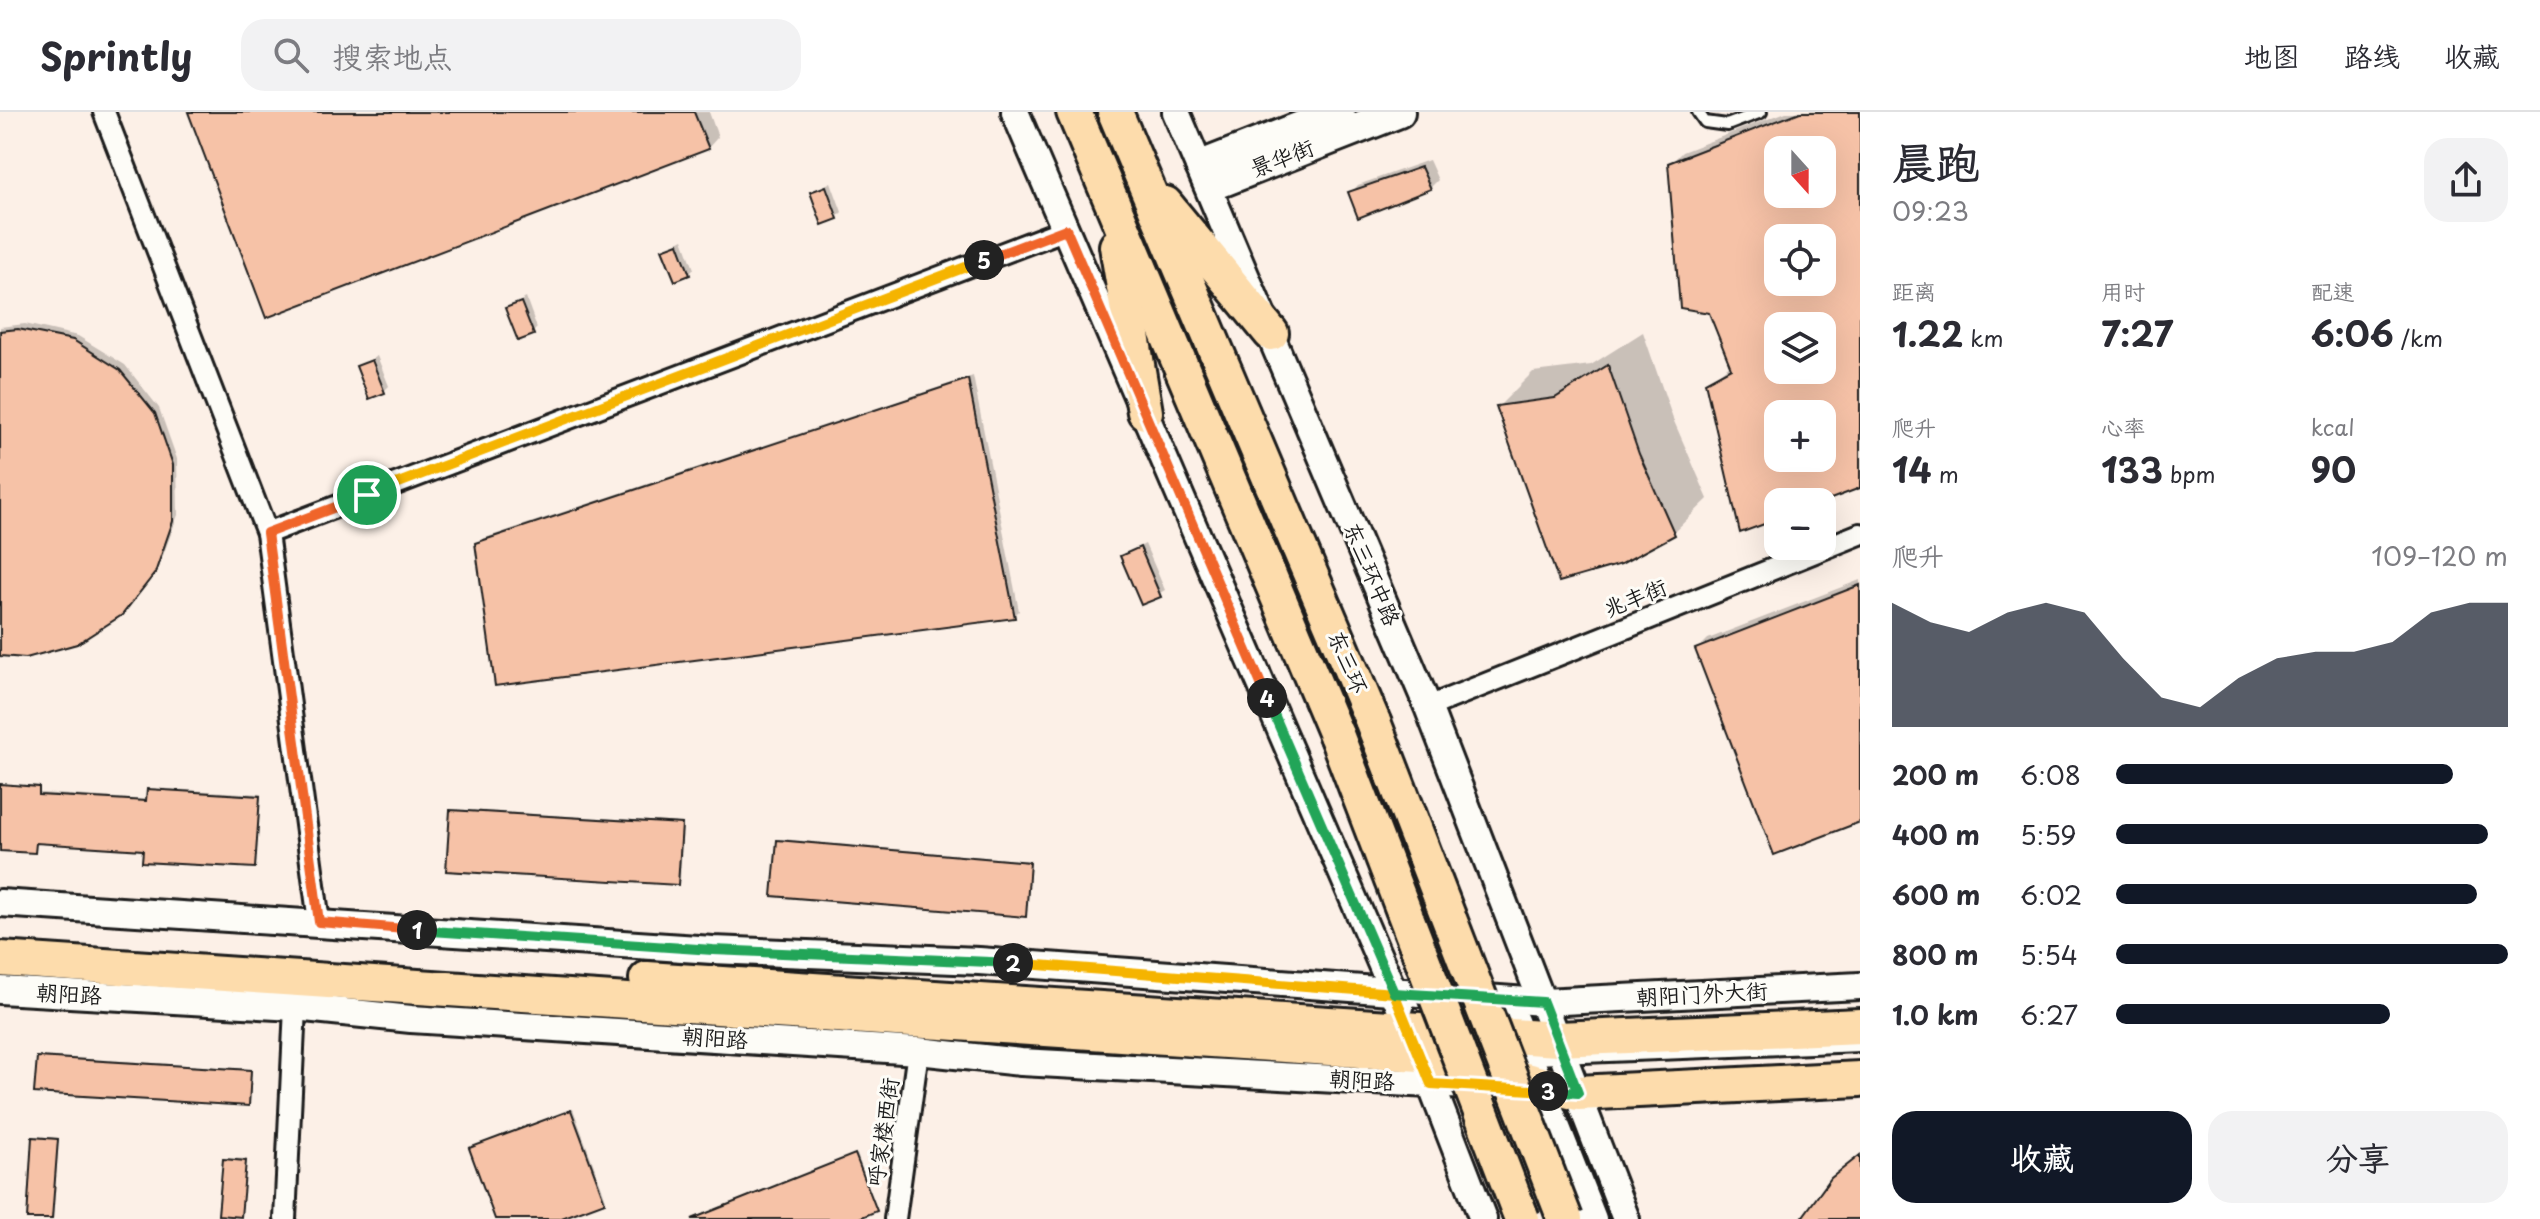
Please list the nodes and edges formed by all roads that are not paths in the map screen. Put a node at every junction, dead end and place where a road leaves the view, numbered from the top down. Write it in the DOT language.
graph roads {
  1 [pos="104,112"];
  2 [pos="1015,112"];
  3 [pos="1062,112"];
  4 [pos="1074,112"];
  5 [pos="1176,112"];
  6 [pos="1339,112"];
  7 [pos="1399,112"];
  8 [pos="1698,112"];
  9 [pos="1761,112"];
  10 [pos="1120,121"];
  11 [pos="1092,152"];
  12 [pos="1140,174"];
  13 [pos="1206,176"];
  14 [pos="1106,187"];
  15 [pos="1066,229"];
  16 [pos="1271,333"];
  17 [pos="1145,412"];
  18 [pos="267,533"];
  19 [pos="1860,534"];
  20 [pos="1428,707"];
  21 [pos="0,903"];
  22 [pos="319,922"];
  23 [pos="0,938"];
  24 [pos="0,959"];
  25 [pos="1860,986"];
  26 [pos="0,990"];
  27 [pos="1394,993"];
  28 [pos="1506,999"];
  29 [pos="1543,1002"];
  30 [pos="295,1007"];
  31 [pos="1860,1026"];
  32 [pos="1860,1046"];
  33 [pos="1562,1050"];
  34 [pos="918,1051"];
  35 [pos="1420,1056"];
  36 [pos="1533,1067"];
  37 [pos="1860,1079"];
  38 [pos="1578,1093"];
  39 [pos="1592,1129"];
  40 [pos="1561,1139"];
  41 [pos="1465,1173"];
  42 [pos="285,1219"];
  43 [pos="895,1219"];
  44 [pos="1483,1219"];
  45 [pos="1522,1219"];
  46 [pos="1565,1219"];
  47 [pos="1593,1219"];
  48 [pos="1626,1219"];
  1 -- 18 [label="street"];
  2 -- 15 [label="street"];
  3 -- 11 [label="highway"];
  4 -- 11 [label="highway, 东三环"];
  5 -- 13 [label="street, 东三环中路"];
  6 -- 13 [label="main road, 景华街"];
  7 -- 13 [label="main road, 景华街"];
  8 -- 9 [label="lane"];
  10 -- 12 [label="highway, 东三环"];
  11 -- 14 [label="highway, 东三环"];
  12 -- 16 [label="highway"];
  12 -- 46 [label="highway, 东三环, bridge"];
  13 -- 16 [label="street, 东三环中路"];
  14 -- 17 [label="highway"];
  14 -- 45 [label="highway, 东三环, bridge"];
  15 -- 17 [label="street"];
  15 -- 18 [label="street"];
  16 -- 20 [label="street, 东三环中路"];
  17 -- 27 [label="street"];
  18 -- 22 [label="street"];
  19 -- 20 [label="street, 兆丰街"];
  20 -- 29 [label="street, 东三环中路"];
  21 -- 22 [label="street"];
  22 -- 27 [label="street"];
  23 -- 35 [label="highway"];
  24 -- 35 [label="highway, 朝阳路"];
  25 -- 29 [label="street, 朝阳门外大街"];
  26 -- 30 [label="street, 朝阳路"];
  27 -- 28 [label="street, 朝阳门外大街"];
  27 -- 35 [label="street"];
  28 -- 29 [label="street, 朝阳门外大街"];
  28 -- 36 [label="street"];
  29 -- 33 [label="street, 东三环中路"];
  30 -- 34 [label="street, 朝阳路"];
  30 -- 42 [label="street"];
  31 -- 33 [label="highway, 朝阳门外大街"];
  32 -- 33 [label="lane"];
  33 -- 36 [label="highway, 朝阳门外大街"];
  33 -- 38 [label="street, 东三环中路"];
  34 -- 35 [label="street, 朝阳路"];
  34 -- 43 [label="street, 呼家楼西街"];
  35 -- 36 [label="highway"];
  35 -- 36 [label="highway"];
  35 -- 41 [label="street"];
  36 -- 38 [label="highway"];
  36 -- 40 [label="street"];
  37 -- 38 [label="highway"];
  38 -- 39 [label="street, 东三环中路"];
  39 -- 40 [label="street"];
  39 -- 48 [label="street, 东三环中路"];
  40 -- 41 [label="street"];
  40 -- 47 [label="street"];
  41 -- 44 [label="street"];
}
